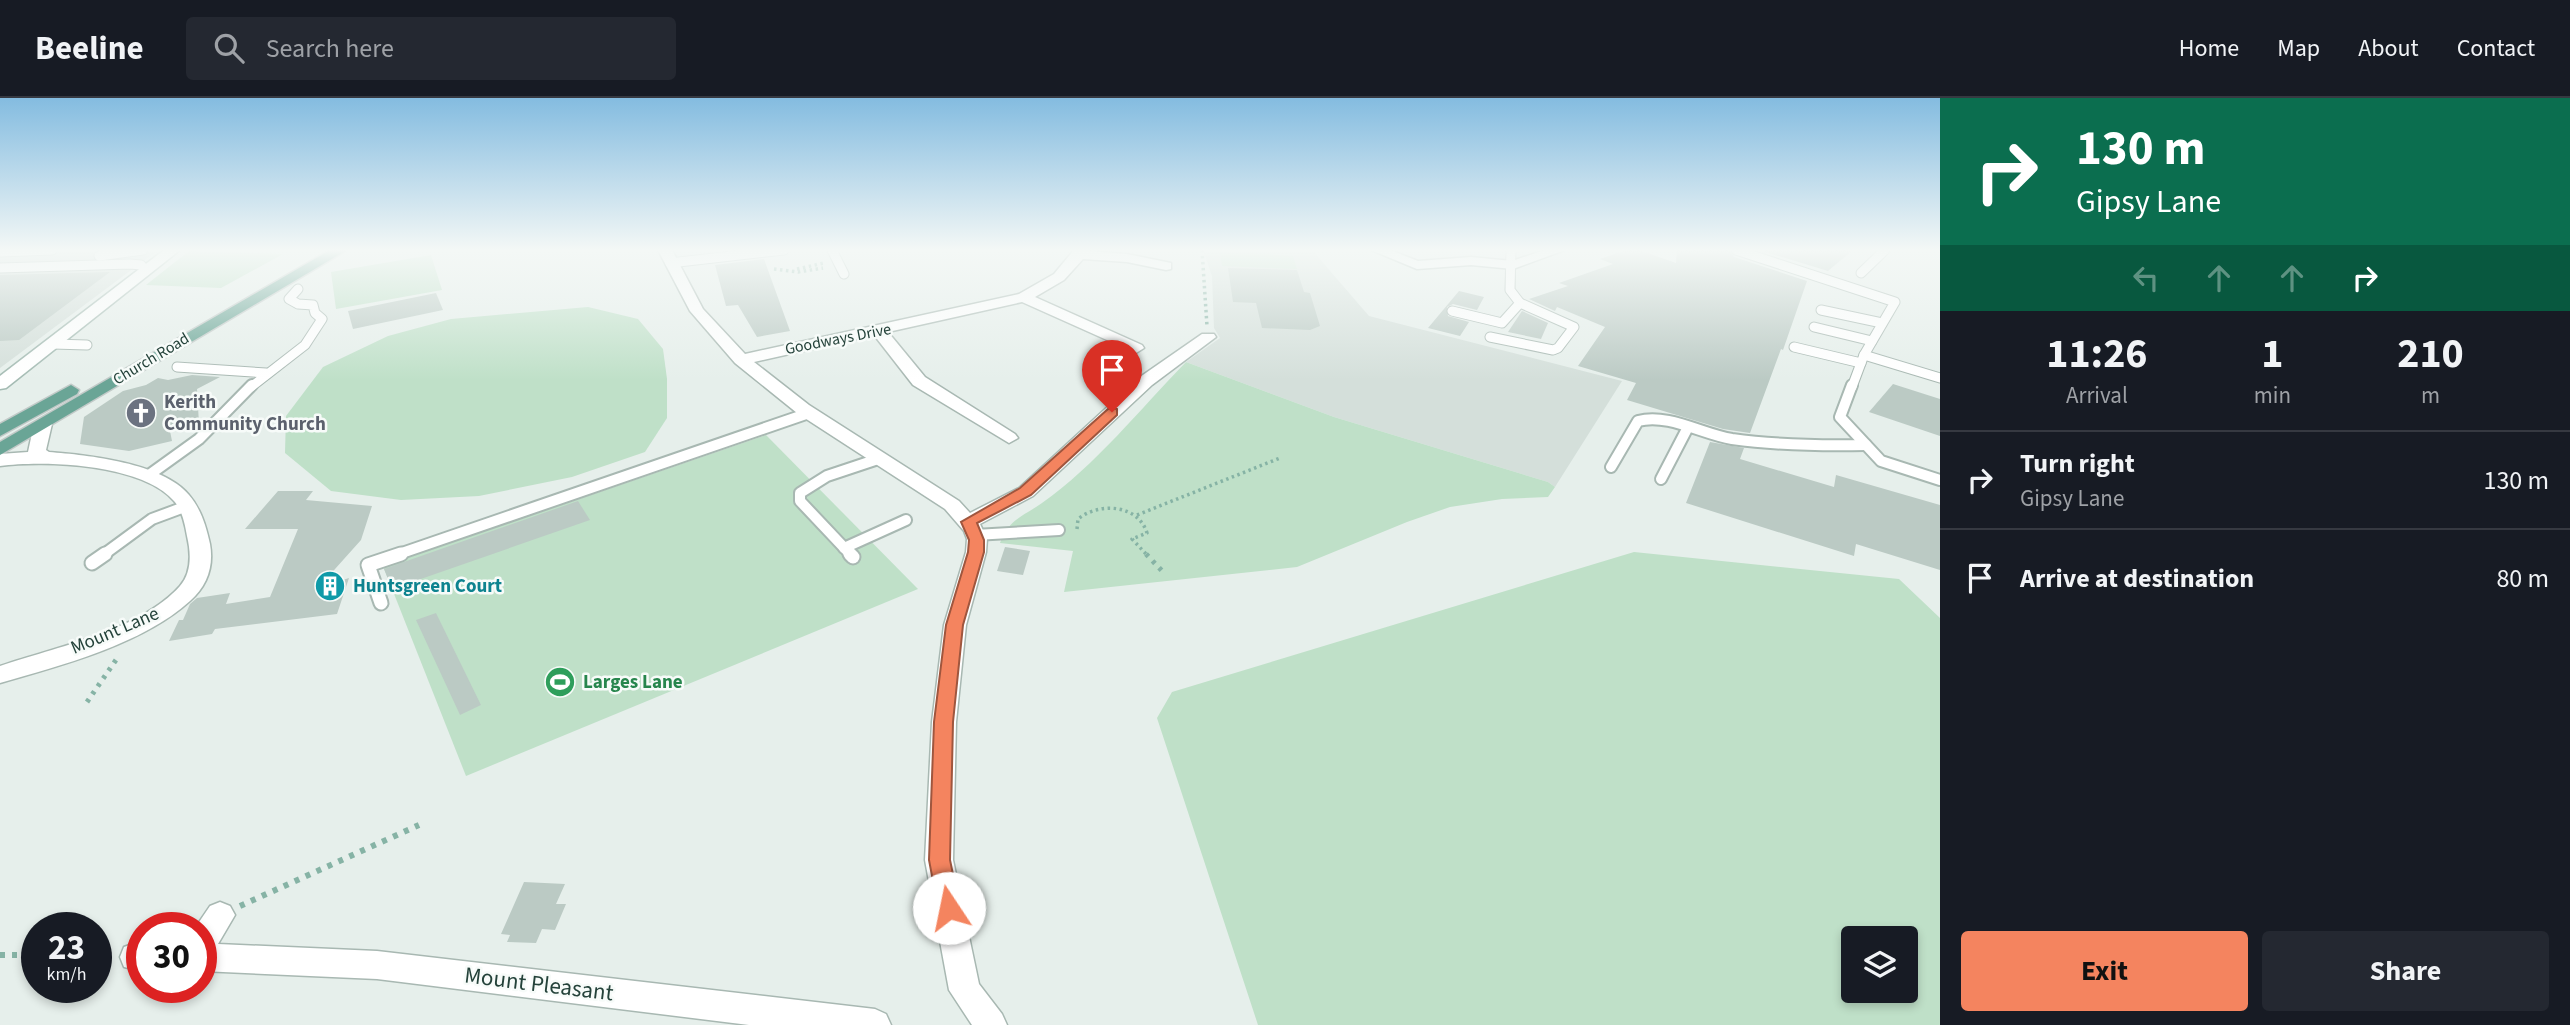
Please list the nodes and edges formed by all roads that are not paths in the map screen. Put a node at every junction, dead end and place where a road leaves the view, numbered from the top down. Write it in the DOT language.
graph roads {
  1 [pos="118,293"];
  2 [pos="241,293"];
  3 [pos="266,293"];
  4 [pos="294,293"];
  5 [pos="688,293"];
  6 [pos="1031,293"];
  7 [pos="1513,293"];
  8 [pos="1868,293"];
  9 [pos="1024,297"];
  10 [pos="1520,303"];
  11 [pos="1821,310"];
  12 [pos="1452,311"];
  13 [pos="1882,323"];
  14 [pos="1814,327"];
  15 [pos="879,331"];
  16 [pos="1208,337"];
  17 [pos="1490,337"];
  18 [pos="1872,341"];
  19 [pos="53,344"];
  20 [pos="87,345"];
  21 [pos="1794,347"];
  22 [pos="1136,348"];
  23 [pos="1862,359"];
  24 [pos="741,360"];
  25 [pos="177,367"];
  26 [pos="267,373"];
  27 [pos="1940,378"];
  28 [pos="0,384"];
  29 [pos="810,414"];
  30 [pos="43,424"];
  31 [pos="1687,429"];
  32 [pos="0,431"];
  33 [pos="1009,438"];
  34 [pos="1866,445"];
  35 [pos="0,450"];
  36 [pos="41,456"];
  37 [pos="878,459"];
  38 [pos="0,460"];
  39 [pos="1611,467"];
  40 [pos="149,475"];
  41 [pos="1661,479"];
  42 [pos="1940,480"];
  43 [pos="187,506"];
  44 [pos="906,520"];
  45 [pos="972,528"];
  46 [pos="1059,530"];
  47 [pos="92,563"];
  48 [pos="381,603"];
  49 [pos="0,675"];
  50 [pos="220,915"];
  51 [pos="217,920"];
  52 [pos="217,958"];
  53 [pos="875,1025"];
  54 [pos="990,1025"];
  1 -- 19 [label="street"];
  2 -- 32 [label="main road, Church Road"];
  3 -- 30 [label="main road, Church Road"];
  4 -- 26 [label="lane"];
  5 -- 24 [label="street"];
  6 -- 9 [label="street, Goodways Drive"];
  7 -- 10 [label="lane"];
  8 -- 13 [label="lane"];
  9 -- 15 [label="street, Goodways Drive"];
  9 -- 22 [label="street"];
  10 -- 12 [label="lane"];
  10 -- 17 [label="lane"];
  11 -- 13 [label="lane"];
  13 -- 18 [label="lane"];
  14 -- 18 [label="lane"];
  15 -- 24 [label="street, Goodways Drive"];
  15 -- 33 [label="street"];
  16 -- 45 [label="street"];
  18 -- 23 [label="lane"];
  19 -- 20 [label="lane"];
  19 -- 28 [label="street"];
  21 -- 23 [label="lane"];
  23 -- 27 [label="lane"];
  23 -- 34 [label="lane"];
  24 -- 29 [label="street"];
  25 -- 26 [label="lane"];
  26 -- 40 [label="lane"];
  29 -- 37 [label="street"];
  29 -- 48 [label="lane"];
  30 -- 35 [label="main road, Church Road"];
  30 -- 36 [label="street"];
  31 -- 34 [label="lane"];
  31 -- 39 [label="lane"];
  31 -- 41 [label="lane"];
  34 -- 42 [label="lane"];
  36 -- 38 [label="street, Mount Lane"];
  36 -- 40 [label="street, Mount Lane"];
  37 -- 44 [label="lane"];
  37 -- 45 [label="street"];
  40 -- 43 [label="street, Mount Lane"];
  43 -- 47 [label="lane"];
  43 -- 49 [label="street, Mount Lane"];
  45 -- 46 [label="lane"];
  45 -- 54 [label="street"];
  50 -- 51 [label="street"];
  52 -- 53 [label="street, Mount Pleasant"];
}
